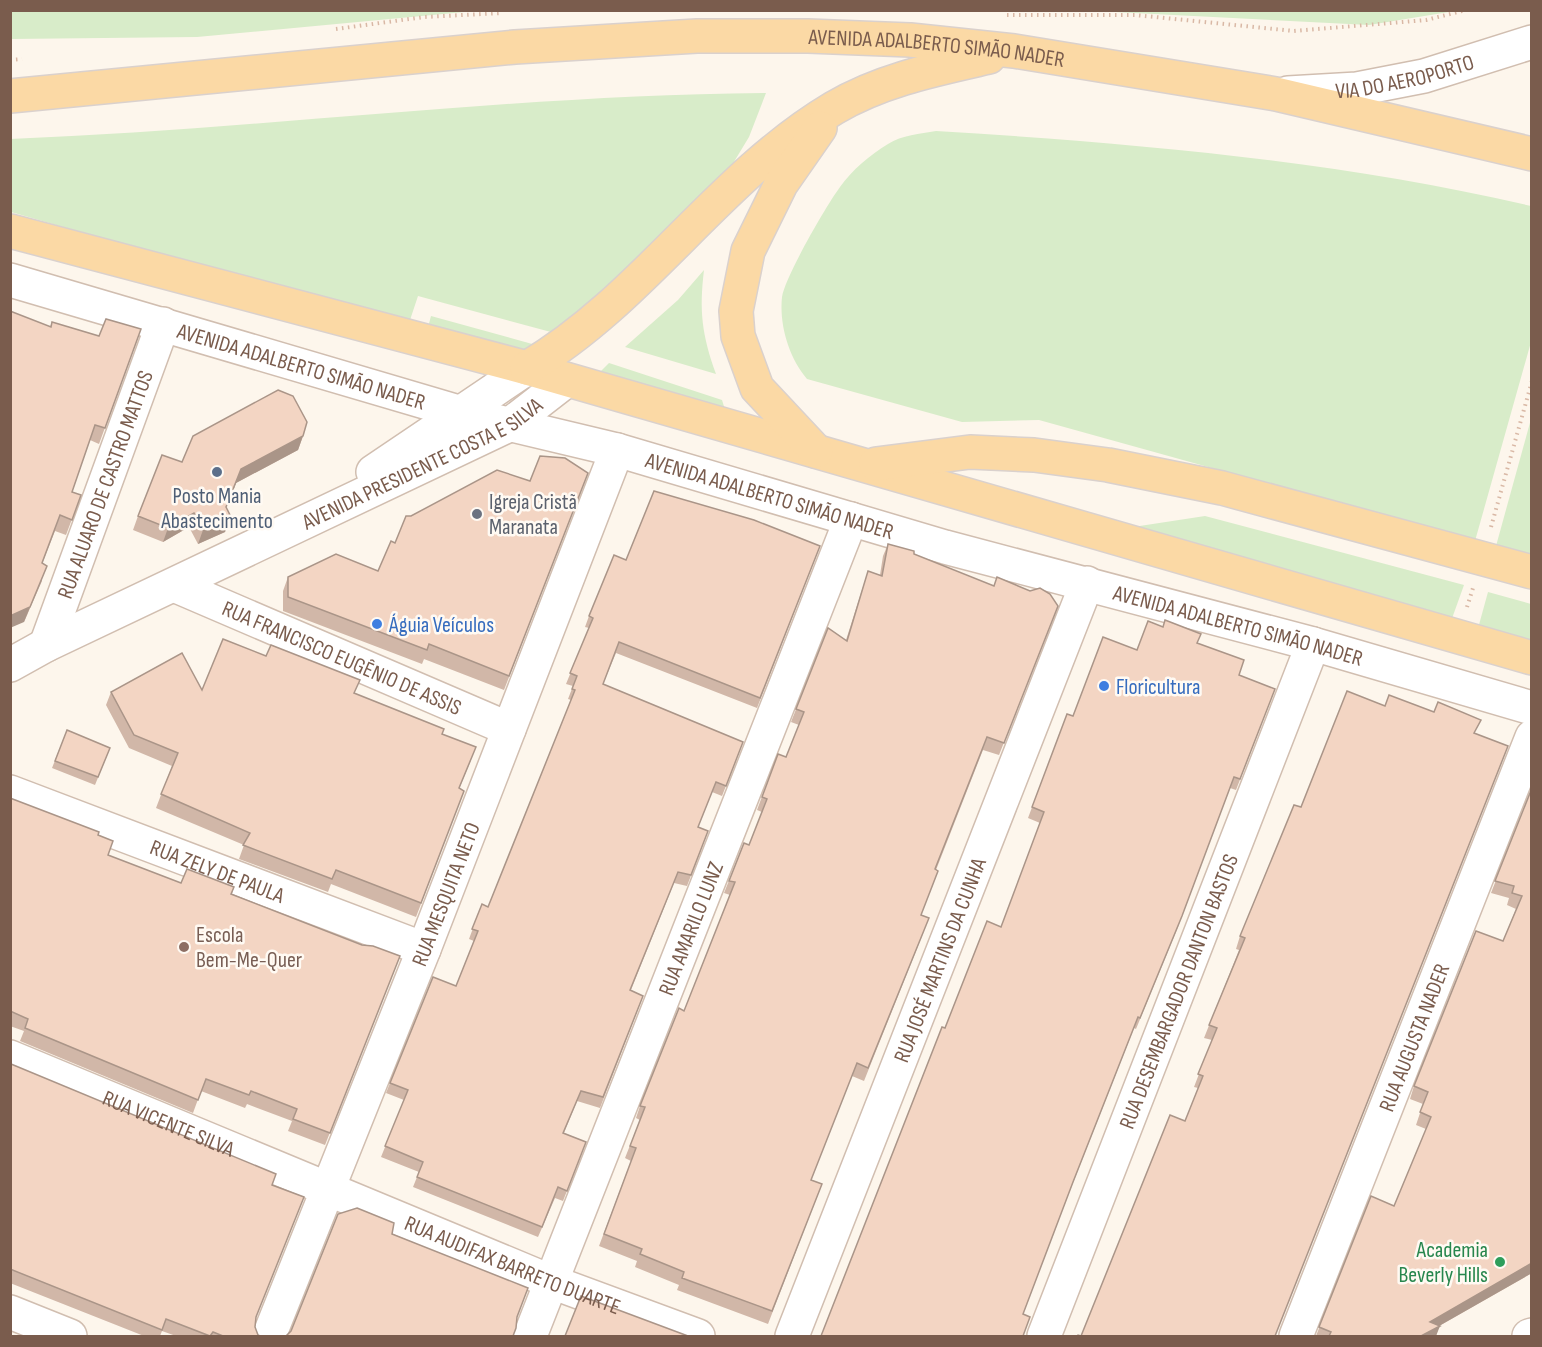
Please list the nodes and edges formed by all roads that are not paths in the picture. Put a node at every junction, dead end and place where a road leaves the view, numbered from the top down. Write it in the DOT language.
graph roads {
  1 [pos="1532,42"];
  2 [pos="1014,51"];
  3 [pos="1276,94"];
  4 [pos="10,96"];
  5 [pos="835,107"];
  6 [pos="1532,154"];
  7 [pos="10,231"];
  8 [pos="10,280"];
  9 [pos="163,324"];
  10 [pos="527,368"];
  11 [pos="567,380"];
  12 [pos="462,413"];
  13 [pos="509,425"];
  14 [pos="617,450"];
  15 [pos="819,454"];
  16 [pos="863,466"];
  17 [pos="851,519"];
  18 [pos="272,539"];
  19 [pos="1532,572"];
  20 [pos="1087,583"];
  21 [pos="174,585"];
  22 [pos="1313,644"];
  23 [pos="46,645"];
  24 [pos="1532,658"];
  25 [pos="10,665"];
  26 [pos="10,685"];
  27 [pos="1532,708"];
  28 [pos="509,729"];
  29 [pos="1532,737"];
  30 [pos="10,792"];
  31 [pos="424,949"];
  32 [pos="10,1057"];
  33 [pos="330,1189"];
  34 [pos="552,1282"];
  35 [pos="10,1312"];
  36 [pos="70,1336"];
  37 [pos="269,1336"];
  38 [pos="530,1336"];
  39 [pos="698,1336"];
  40 [pos="792,1336"];
  41 [pos="1044,1336"];
  42 [pos="1296,1336"];
  1 -- 3 [label="street, VIA DO AEROPORTO"];
  2 -- 3 [label="main road, AVENIDA ADALBERTO SIMÃO NADER"];
  2 -- 4 [label="main road, AVENIDA ADALBERTO SIMÃO NADER"];
  2 -- 5 [label="main road"];
  3 -- 6 [label="main road, AVENIDA ADALBERTO SIMÃO NADER"];
  5 -- 10 [label="main road"];
  5 -- 15 [label="main road"];
  7 -- 10 [label="main road, AVENIDA ADALBERTO SIMÃO NADER"];
  8 -- 9 [label="street, AVENIDA ADALBERTO SIMÃO NADER"];
  9 -- 12 [label="street, AVENIDA ADALBERTO SIMÃO NADER"];
  9 -- 23 [label="street, RUA ALUARO DE CASTRO MATTOS"];
  10 -- 11 [label="main road, AVENIDA ADALBERTO SIMÃO NADER"];
  10 -- 12 [label="street, AVENIDA PRESIDENTE COSTA E SILVA"];
  11 -- 13 [label="street, AVENIDA PRESIDENTE COSTA E SILVA"];
  11 -- 15 [label="main road, AVENIDA ADALBERTO SIMÃO NADER"];
  12 -- 13 [label="street, AVENIDA ADALBERTO SIMÃO NADER"];
  12 -- 18 [label="street, AVENIDA PRESIDENTE COSTA E SILVA"];
  13 -- 14 [label="street, AVENIDA ADALBERTO SIMÃO NADER"];
  13 -- 18 [label="street, AVENIDA PRESIDENTE COSTA E SILVA"];
  14 -- 17 [label="street, AVENIDA ADALBERTO SIMÃO NADER"];
  14 -- 28 [label="street, RUA MESQUITA NETO"];
  15 -- 16 [label="main road, AVENIDA ADALBERTO SIMÃO NADER"];
  16 -- 19 [label="main road"];
  16 -- 24 [label="main road, AVENIDA ADALBERTO SIMÃO NADER"];
  17 -- 20 [label="street, AVENIDA ADALBERTO SIMÃO NADER"];
  17 -- 34 [label="street, RUA AMARILO LUNZ"];
  18 -- 21 [label="street, AVENIDA PRESIDENTE COSTA E SILVA"];
  20 -- 22 [label="street, AVENIDA ADALBERTO SIMÃO NADER"];
  20 -- 40 [label="street, RUA JOSÉ MARTINS DA CUNHA"];
  21 -- 23 [label="street, AVENIDA PRESIDENTE COSTA E SILVA"];
  21 -- 26 [label="street, AVENIDA PRESIDENTE COSTA E SILVA"];
  21 -- 28 [label="street, RUA FRANCISCO EUGÊNIO DE ASSIS"];
  22 -- 27 [label="street, AVENIDA ADALBERTO SIMÃO NADER"];
  22 -- 41 [label="street, RUA DESEMBARGADOR DANTON BASTOS"];
  23 -- 25 [label="street, AVENIDA PRESIDENTE COSTA E SILVA"];
  28 -- 31 [label="street, RUA MESQUITA NETO"];
  29 -- 42 [label="street, RUA AUGUSTA NADER"];
  30 -- 31 [label="street, RUA ZELY DE PAULA"];
  31 -- 33 [label="street, RUA MESQUITA NETO"];
  32 -- 33 [label="street, RUA VICENTE SILVA"];
  33 -- 34 [label="street, RUA AUDIFAX BARRETO DUARTE"];
  33 -- 37 [label="street, RUA MESQUITA NETO"];
  34 -- 38 [label="street, RUA AMARILO LUNZ"];
  34 -- 39 [label="street, RUA AUDIFAX BARRETO DUARTE"];
  35 -- 36 [label="street"];
}
